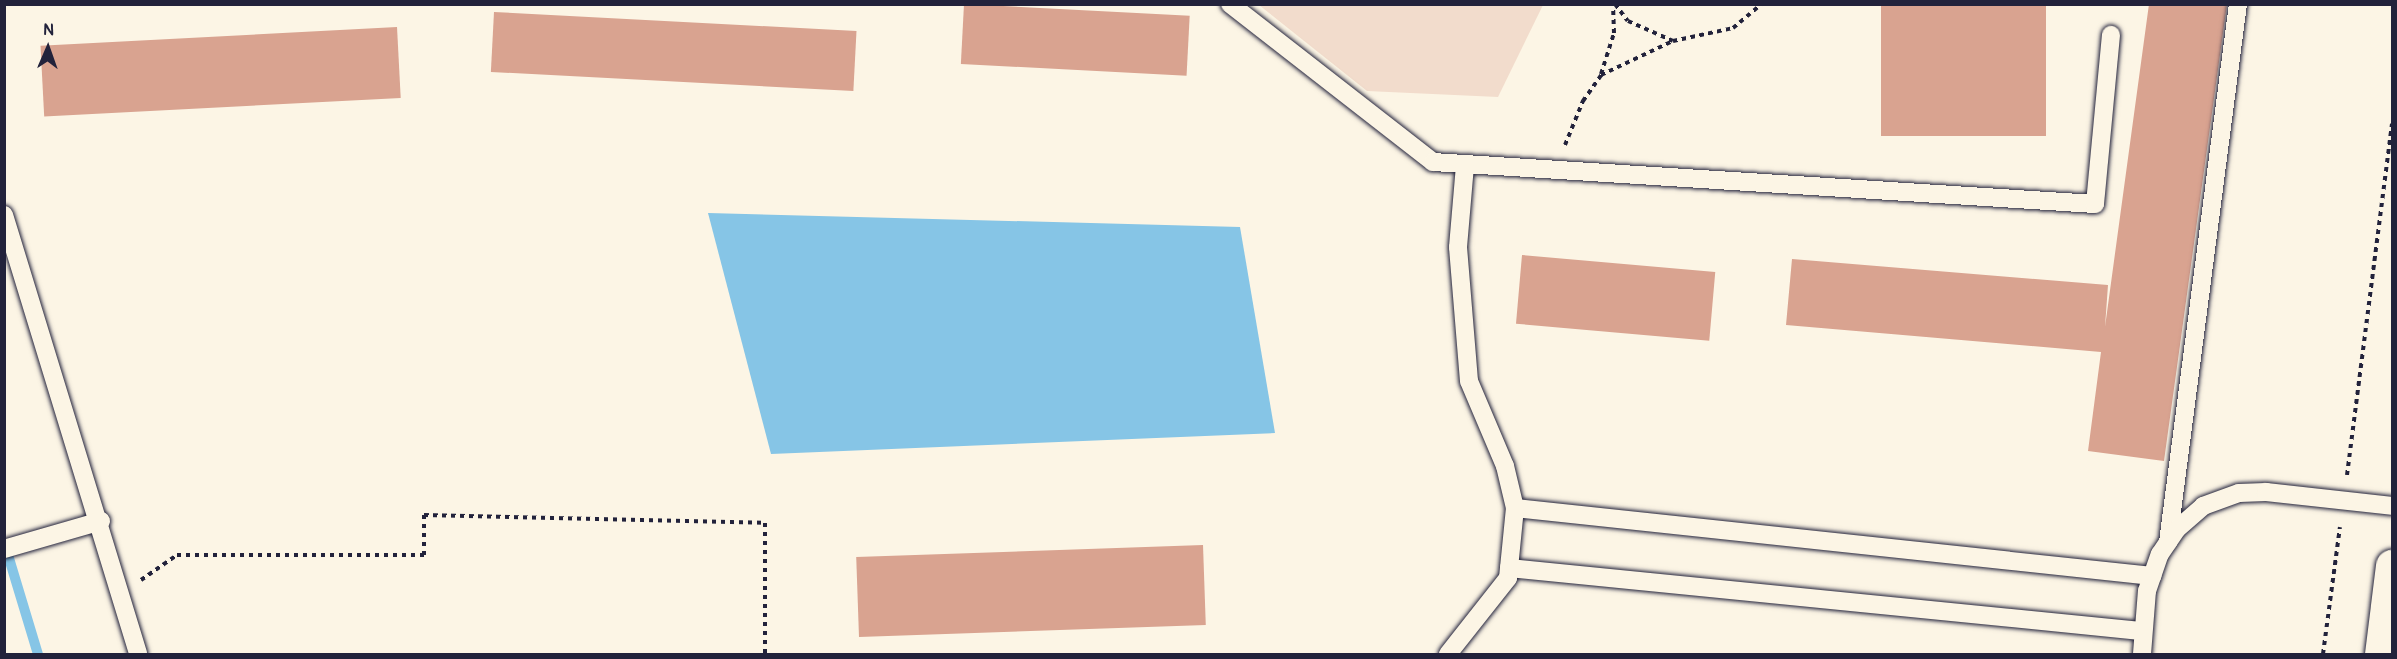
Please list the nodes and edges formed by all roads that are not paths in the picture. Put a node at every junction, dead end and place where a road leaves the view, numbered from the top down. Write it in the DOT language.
graph roads {
  1 [pos="1230,4"];
  2 [pos="2238,4"];
  3 [pos="2111,35"];
  4 [pos="1465,166"];
  5 [pos="4,215"];
  6 [pos="2392,506"];
  7 [pos="1515,508"];
  8 [pos="101,521"];
  9 [pos="2168,542"];
  10 [pos="4,549"];
  11 [pos="2392,566"];
  12 [pos="1509,568"];
  13 [pos="2152,576"];
  14 [pos="2141,631"];
  15 [pos="138,654"];
  16 [pos="1448,654"];
  17 [pos="2142,654"];
  18 [pos="2381,654"];
  1 -- 4 [label="lane"];
  2 -- 9 [label="lane"];
  3 -- 4 [label="lane"];
  4 -- 7 [label="lane"];
  5 -- 8 [label="lane"];
  6 -- 9 [label="lane"];
  7 -- 12 [label="lane"];
  7 -- 13 [label="lane"];
  8 -- 10 [label="lane"];
  8 -- 15 [label="lane"];
  9 -- 13 [label="lane"];
  11 -- 18 [label="main road"];
  12 -- 14 [label="lane"];
  12 -- 16 [label="lane"];
  13 -- 14 [label="lane"];
  14 -- 17 [label="lane"];
}
